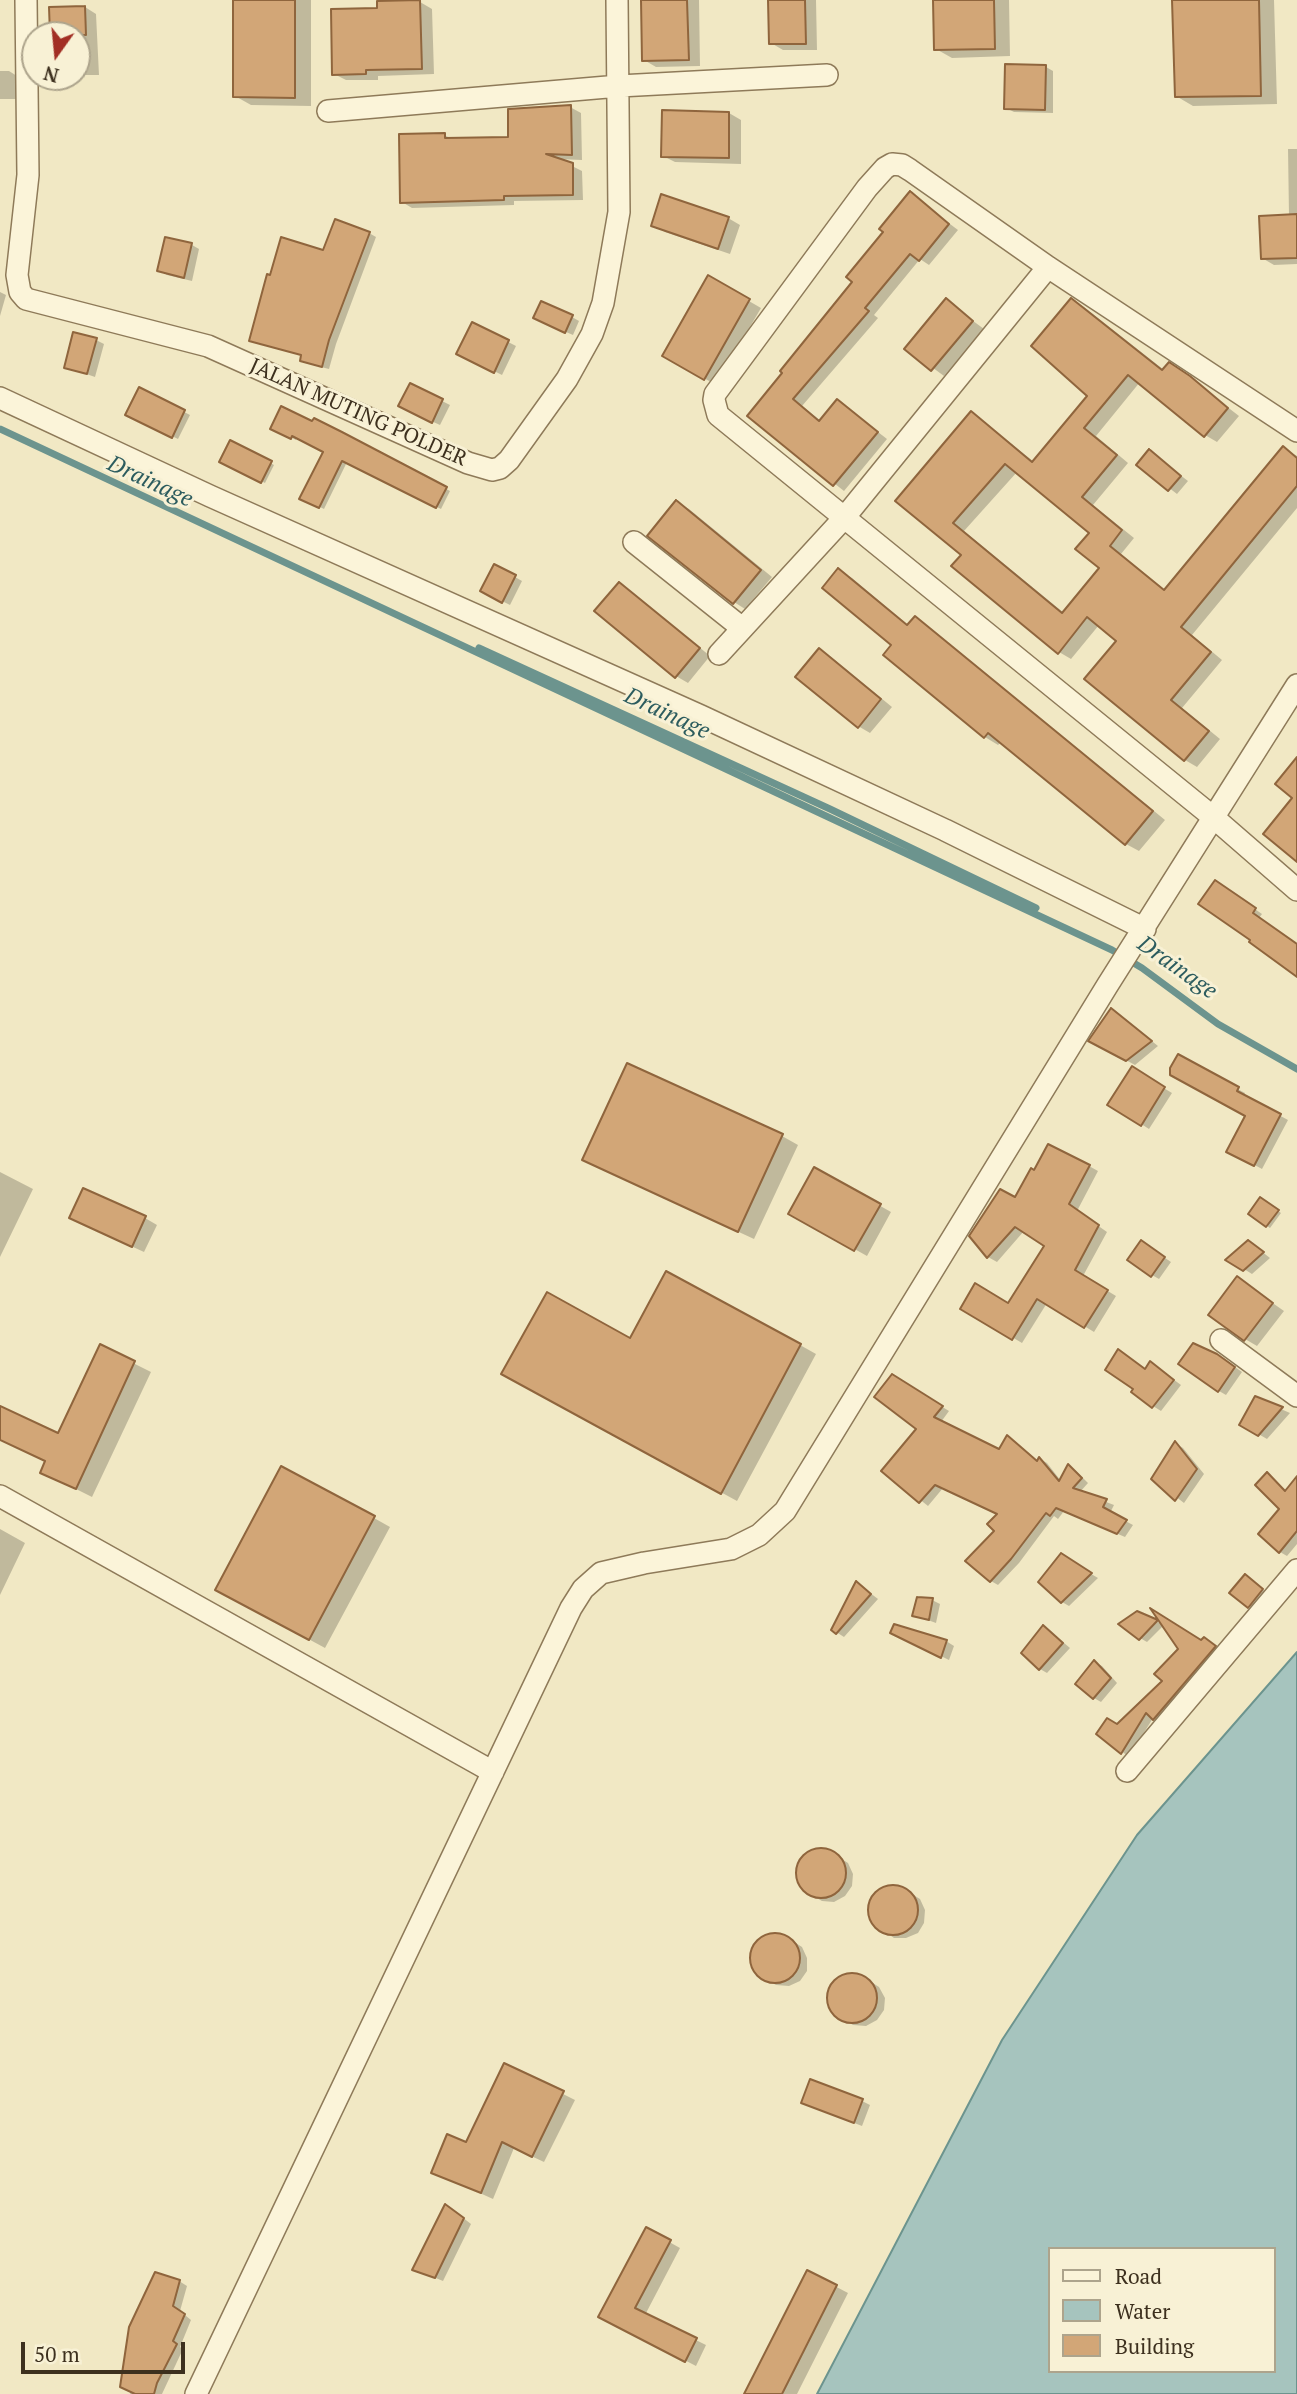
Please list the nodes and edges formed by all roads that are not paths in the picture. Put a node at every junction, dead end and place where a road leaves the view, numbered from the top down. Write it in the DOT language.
graph roads {
  1 [pos="26,0"];
  2 [pos="617,0"];
  3 [pos="827,75"];
  4 [pos="619,86"];
  5 [pos="328,111"];
  6 [pos="1048,267"];
  7 [pos="0,398"];
  8 [pos="1297,431"];
  9 [pos="844,519"];
  10 [pos="634,542"];
  11 [pos="743,628"];
  12 [pos="719,654"];
  13 [pos="1297,685"];
  14 [pos="1213,817"];
  15 [pos="1297,890"];
  16 [pos="1139,938"];
  17 [pos="1221,1340"];
  18 [pos="1297,1396"];
  19 [pos="0,1496"];
  20 [pos="1297,1570"];
  21 [pos="1127,1771"];
  22 [pos="493,1772"];
  23 [pos="196,2394"];
  1 -- 4 [label="street, JALAN MUTING POLDER"];
  2 -- 4 [label="street, JALAN MUTING POLDER"];
  3 -- 4 [label="street"];
  4 -- 5 [label="street"];
  6 -- 8 [label="street"];
  6 -- 9 [label="street"];
  6 -- 9 [label="street"];
  7 -- 16 [label="street"];
  9 -- 11 [label="street"];
  9 -- 14 [label="street"];
  10 -- 11 [label="street"];
  11 -- 12 [label="street"];
  13 -- 14 [label="street"];
  14 -- 15 [label="street"];
  14 -- 16 [label="street"];
  16 -- 22 [label="street"];
  17 -- 18 [label="street"];
  19 -- 22 [label="street"];
  20 -- 21 [label="street"];
  22 -- 23 [label="street"];
}
